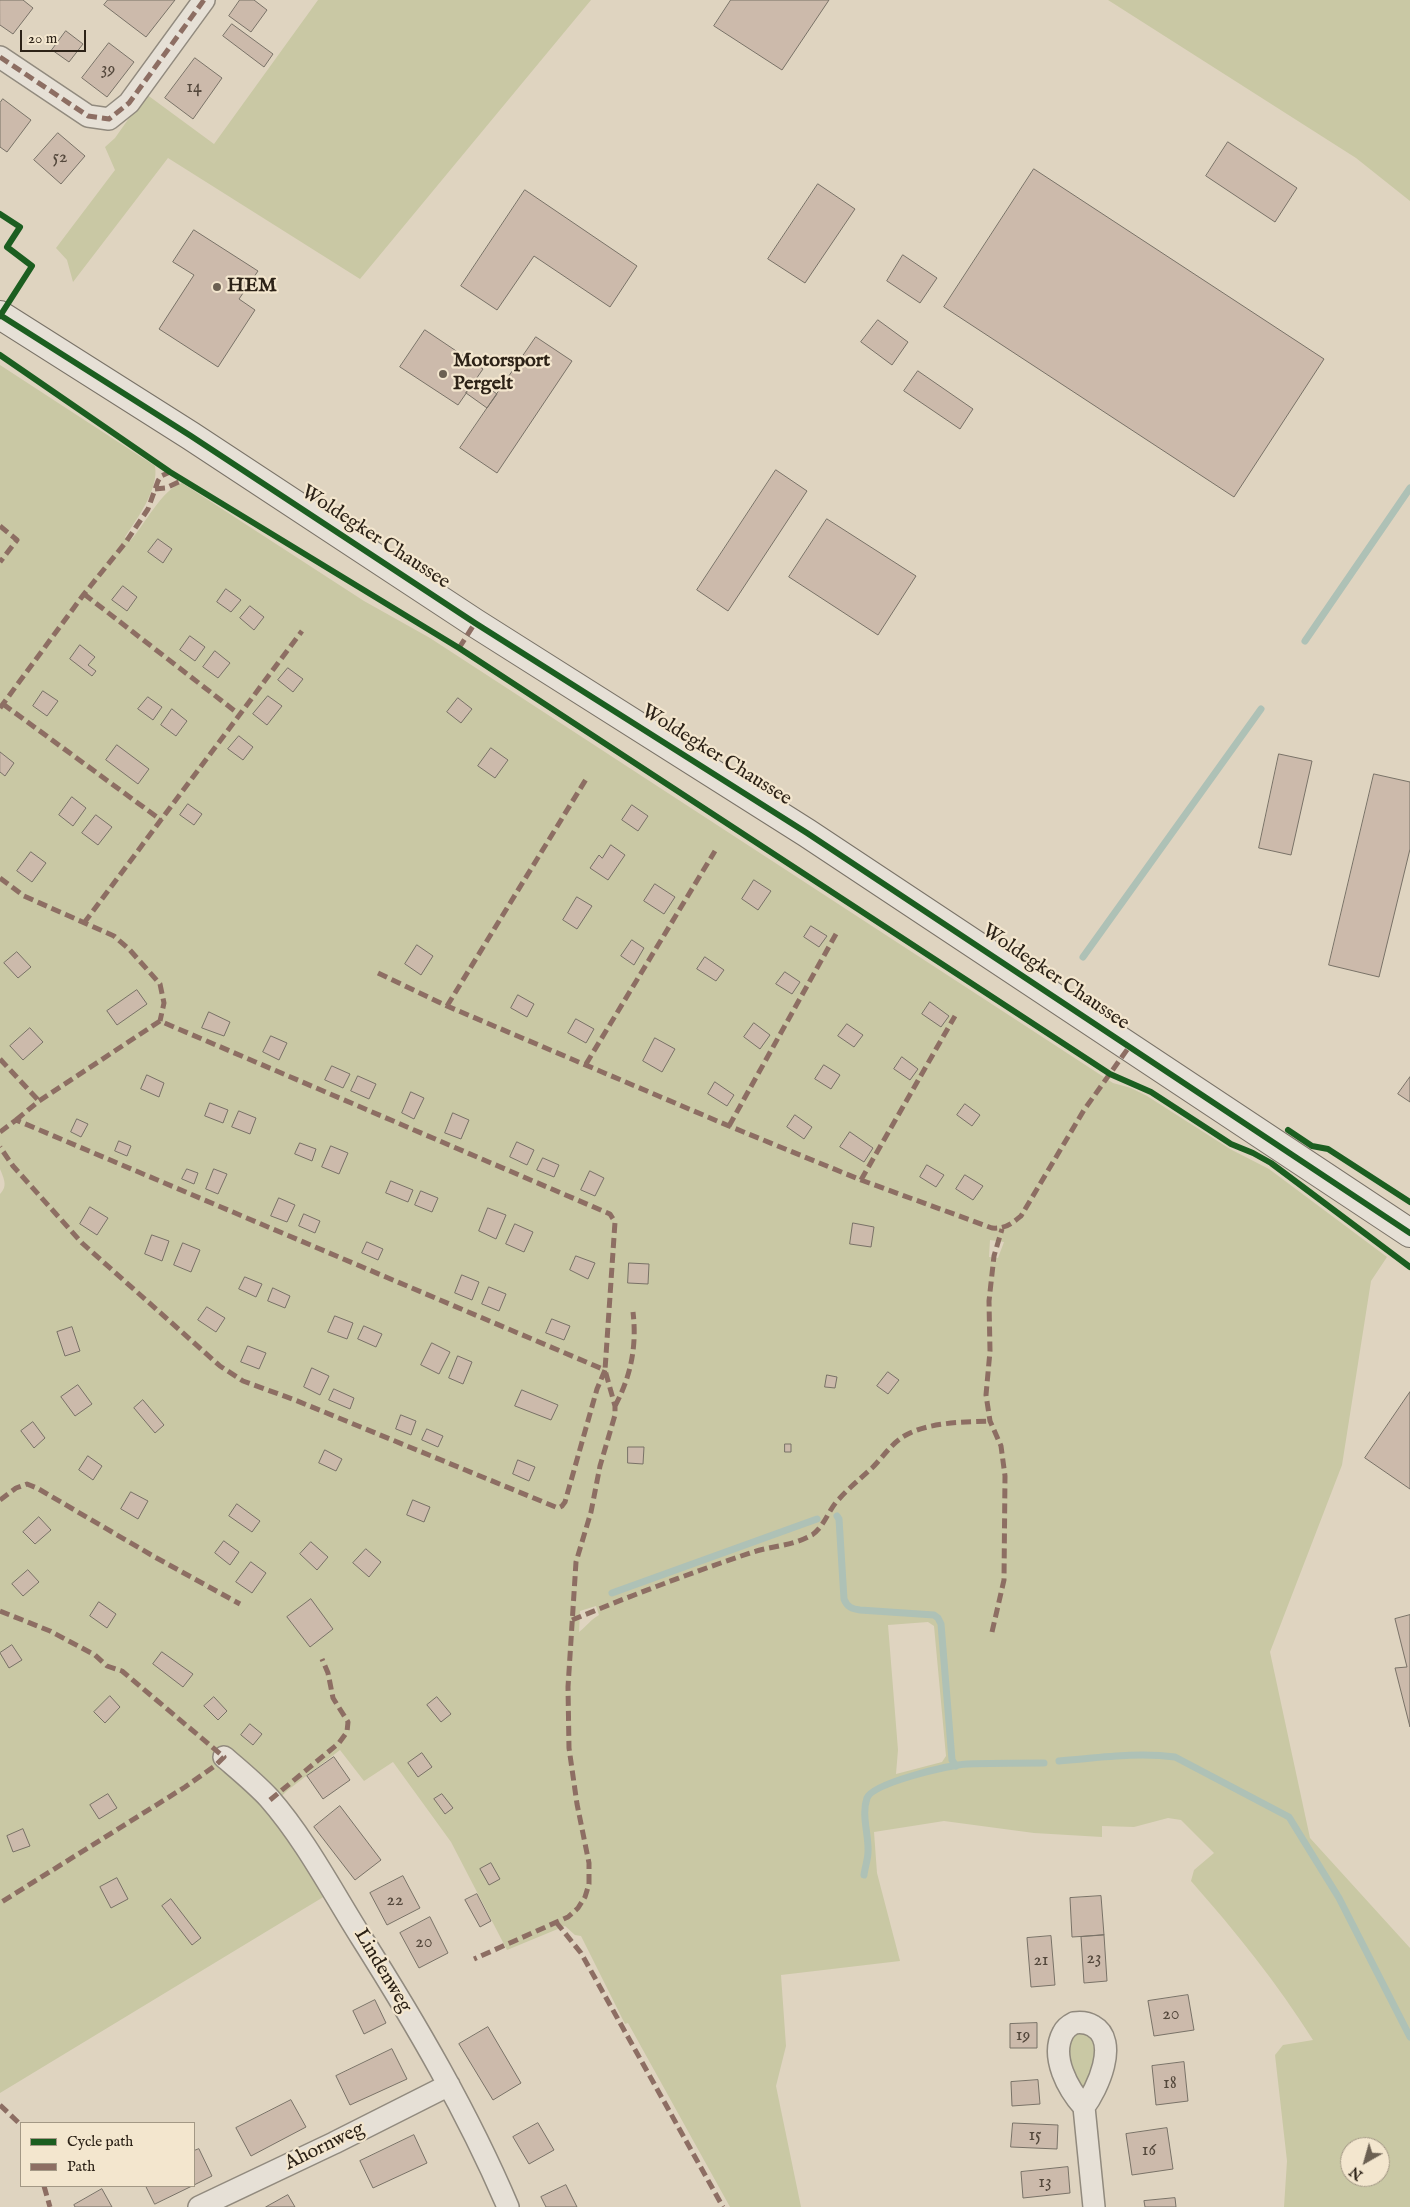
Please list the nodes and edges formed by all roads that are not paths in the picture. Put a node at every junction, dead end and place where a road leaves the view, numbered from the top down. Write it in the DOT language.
graph roads {
  1 [pos="204,0"];
  2 [pos="0,57"];
  3 [pos="0,315"];
  4 [pos="1410,1233"];
  5 [pos="224,1757"];
  6 [pos="449,2085"];
  7 [pos="1084,2107"];
  8 [pos="199,2207"];
  9 [pos="508,2207"];
  10 [pos="1094,2207"];
  1 -- 2 [label="street"];
  3 -- 4 [label="main road, Woldegker Chaussee"];
  5 -- 6 [label="street, Lindenweg"];
  6 -- 8 [label="street, Ahornweg"];
  6 -- 9 [label="street, Lindenweg"];
  7 -- 10 [label="street"];
}
